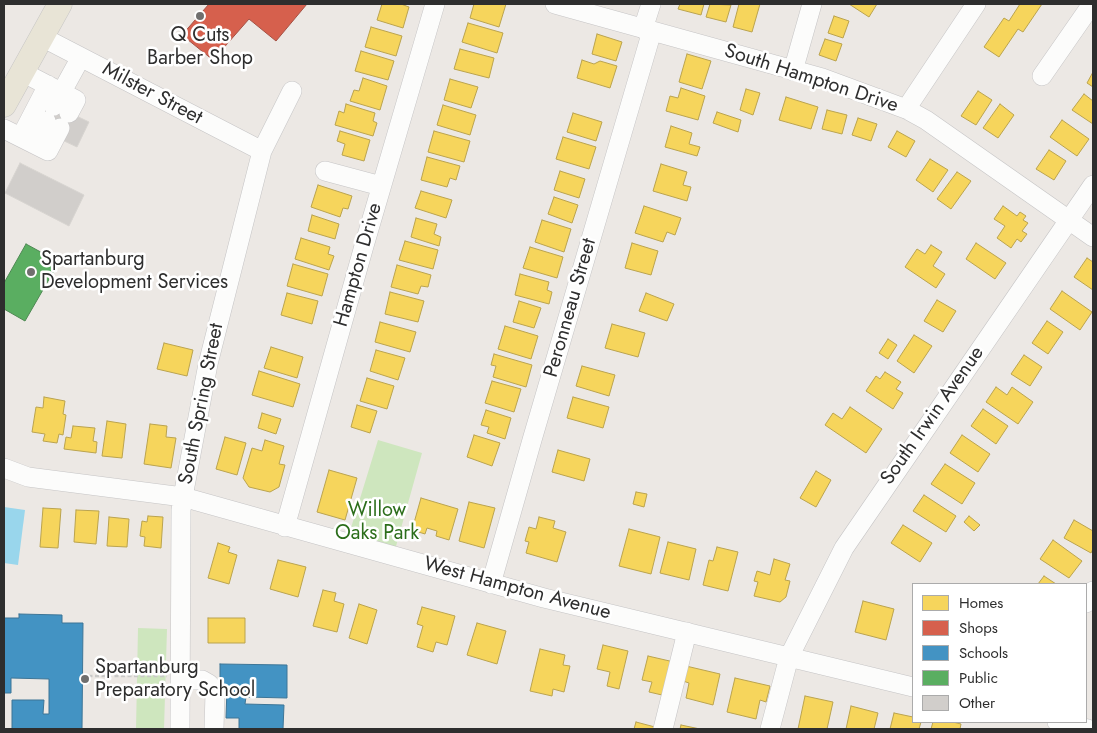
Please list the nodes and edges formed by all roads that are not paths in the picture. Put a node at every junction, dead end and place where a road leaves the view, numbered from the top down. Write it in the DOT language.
graph roads {
  1 [pos="60,4"];
  2 [pos="435,4"];
  3 [pos="555,4"];
  4 [pos="651,4"];
  5 [pos="798,4"];
  6 [pos="812,4"];
  7 [pos="976,4"];
  8 [pos="1092,4"];
  9 [pos="648,30"];
  10 [pos="42,37"];
  11 [pos="81,57"];
  12 [pos="787,69"];
  13 [pos="22,72"];
  14 [pos="1042,76"];
  15 [pos="292,91"];
  16 [pos="4,105"];
  17 [pos="56,108"];
  18 [pos="906,109"];
  19 [pos="4,129"];
  20 [pos="27,141"];
  21 [pos="262,151"];
  22 [pos="326,171"];
  23 [pos="1093,185"];
  24 [pos="381,186"];
  25 [pos="1069,220"];
  26 [pos="1093,237"];
  27 [pos="4,468"];
  28 [pos="183,497"];
  29 [pos="286,527"];
  30 [pos="491,584"];
  31 [pos="686,632"];
  32 [pos="789,657"];
  33 [pos="175,678"];
  34 [pos="912,687"];
  35 [pos="1061,723"];
  36 [pos="180,729"];
  37 [pos="214,729"];
  38 [pos="662,729"];
  39 [pos="770,729"];
  40 [pos="1088,729"];
  1 -- 10 [label="main road"];
  2 -- 24 [label="street, Hampton Drive"];
  3 -- 9 [label="street, South Hampton Drive"];
  4 -- 9 [label="street, Peronneau Street"];
  5 -- 12 [label="street"];
  6 -- 12 [label="street"];
  7 -- 18 [label="street"];
  8 -- 14 [label="street"];
  9 -- 12 [label="street, South Hampton Drive"];
  9 -- 30 [label="street, Peronneau Street"];
  10 -- 11 [label="street, Milster Street"];
  10 -- 13 [label="main road"];
  11 -- 17 [label="street"];
  11 -- 21 [label="street, Milster Street"];
  12 -- 18 [label="street, South Hampton Drive"];
  13 -- 16 [label="main road"];
  13 -- 17 [label="street"];
  15 -- 21 [label="street, South Spring Street"];
  17 -- 20 [label="street"];
  17 -- 20 [label="street"];
  18 -- 25 [label="street, South Hampton Drive"];
  19 -- 20 [label="street"];
  21 -- 28 [label="street, South Spring Street"];
  22 -- 24 [label="street"];
  23 -- 25 [label="street, South Irwin Avenue"];
  24 -- 29 [label="street, Hampton Drive"];
  25 -- 26 [label="street, South Hampton Drive"];
  25 -- 32 [label="street, South Irwin Avenue"];
  27 -- 28 [label="street, West Hampton Avenue"];
  28 -- 29 [label="street, West Hampton Avenue"];
  28 -- 33 [label="street, South Spring Street"];
  29 -- 30 [label="street, West Hampton Avenue"];
  30 -- 31 [label="street, West Hampton Avenue"];
  31 -- 32 [label="street, West Hampton Avenue"];
  31 -- 38 [label="street"];
  32 -- 34 [label="street, West Hampton Avenue"];
  32 -- 39 [label="street, South Irwin Avenue"];
  33 -- 36 [label="street, South Spring Street"];
  33 -- 37 [label="street"];
  35 -- 40 [label="street"];
}
